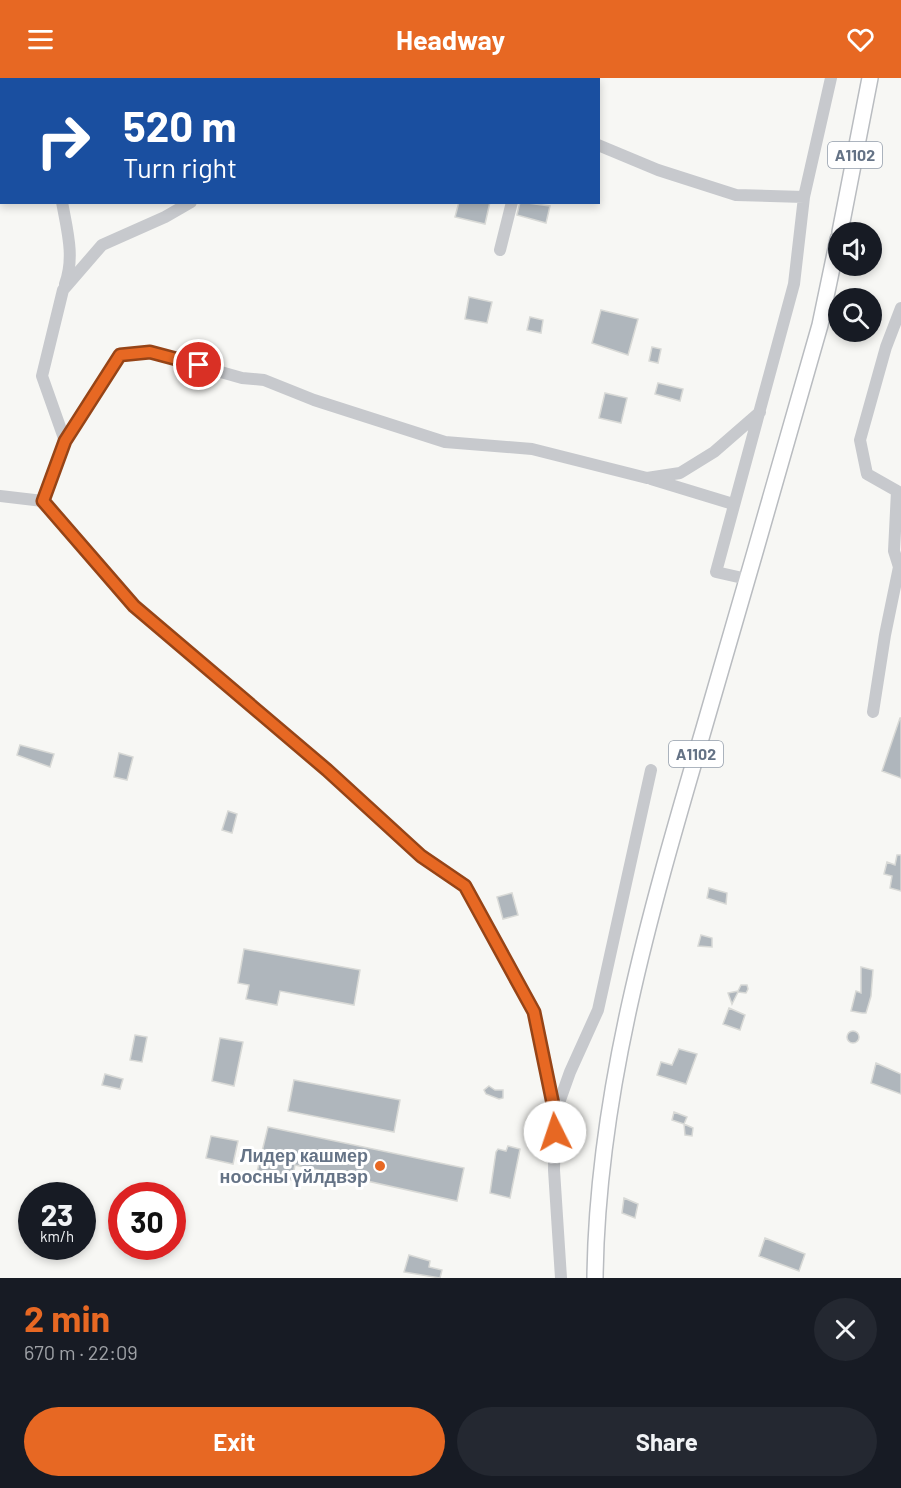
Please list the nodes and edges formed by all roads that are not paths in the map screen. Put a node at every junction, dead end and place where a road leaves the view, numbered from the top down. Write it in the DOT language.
graph roads {
  1 [pos="831,78"];
  2 [pos="870,78"];
  3 [pos="600,146"];
  4 [pos="804,197"];
  5 [pos="62,204"];
  6 [pos="188,204"];
  7 [pos="512,204"];
  8 [pos="842,222"];
  9 [pos="500,250"];
  10 [pos="830,276"];
  11 [pos="63,290"];
  12 [pos="901,308"];
  13 [pos="760,412"];
  14 [pos="65,441"];
  15 [pos="647,478"];
  16 [pos="0,496"];
  17 [pos="43,501"];
  18 [pos="733,504"];
  19 [pos="747,579"];
  20 [pos="873,712"];
  21 [pos="651,770"];
  22 [pos="555,1114"];
  23 [pos="561,1278"];
  24 [pos="595,1278"];
  1 -- 4 [label="street"];
  2 -- 8 [label="main road, A1102"];
  3 -- 4 [label="street"];
  4 -- 13 [label="street"];
  5 -- 11 [label="street"];
  6 -- 11 [label="street"];
  7 -- 9 [label="street"];
  10 -- 19 [label="main road, A1102"];
  11 -- 14 [label="street"];
  12 -- 20 [label="street"];
  13 -- 15 [label="street"];
  13 -- 18 [label="street"];
  14 -- 15 [label="street"];
  14 -- 17 [label="street"];
  15 -- 18 [label="street"];
  16 -- 17 [label="street"];
  17 -- 22 [label="street"];
  18 -- 19 [label="street"];
  19 -- 24 [label="main road, A1102"];
  21 -- 22 [label="street"];
  22 -- 23 [label="street"];
}
